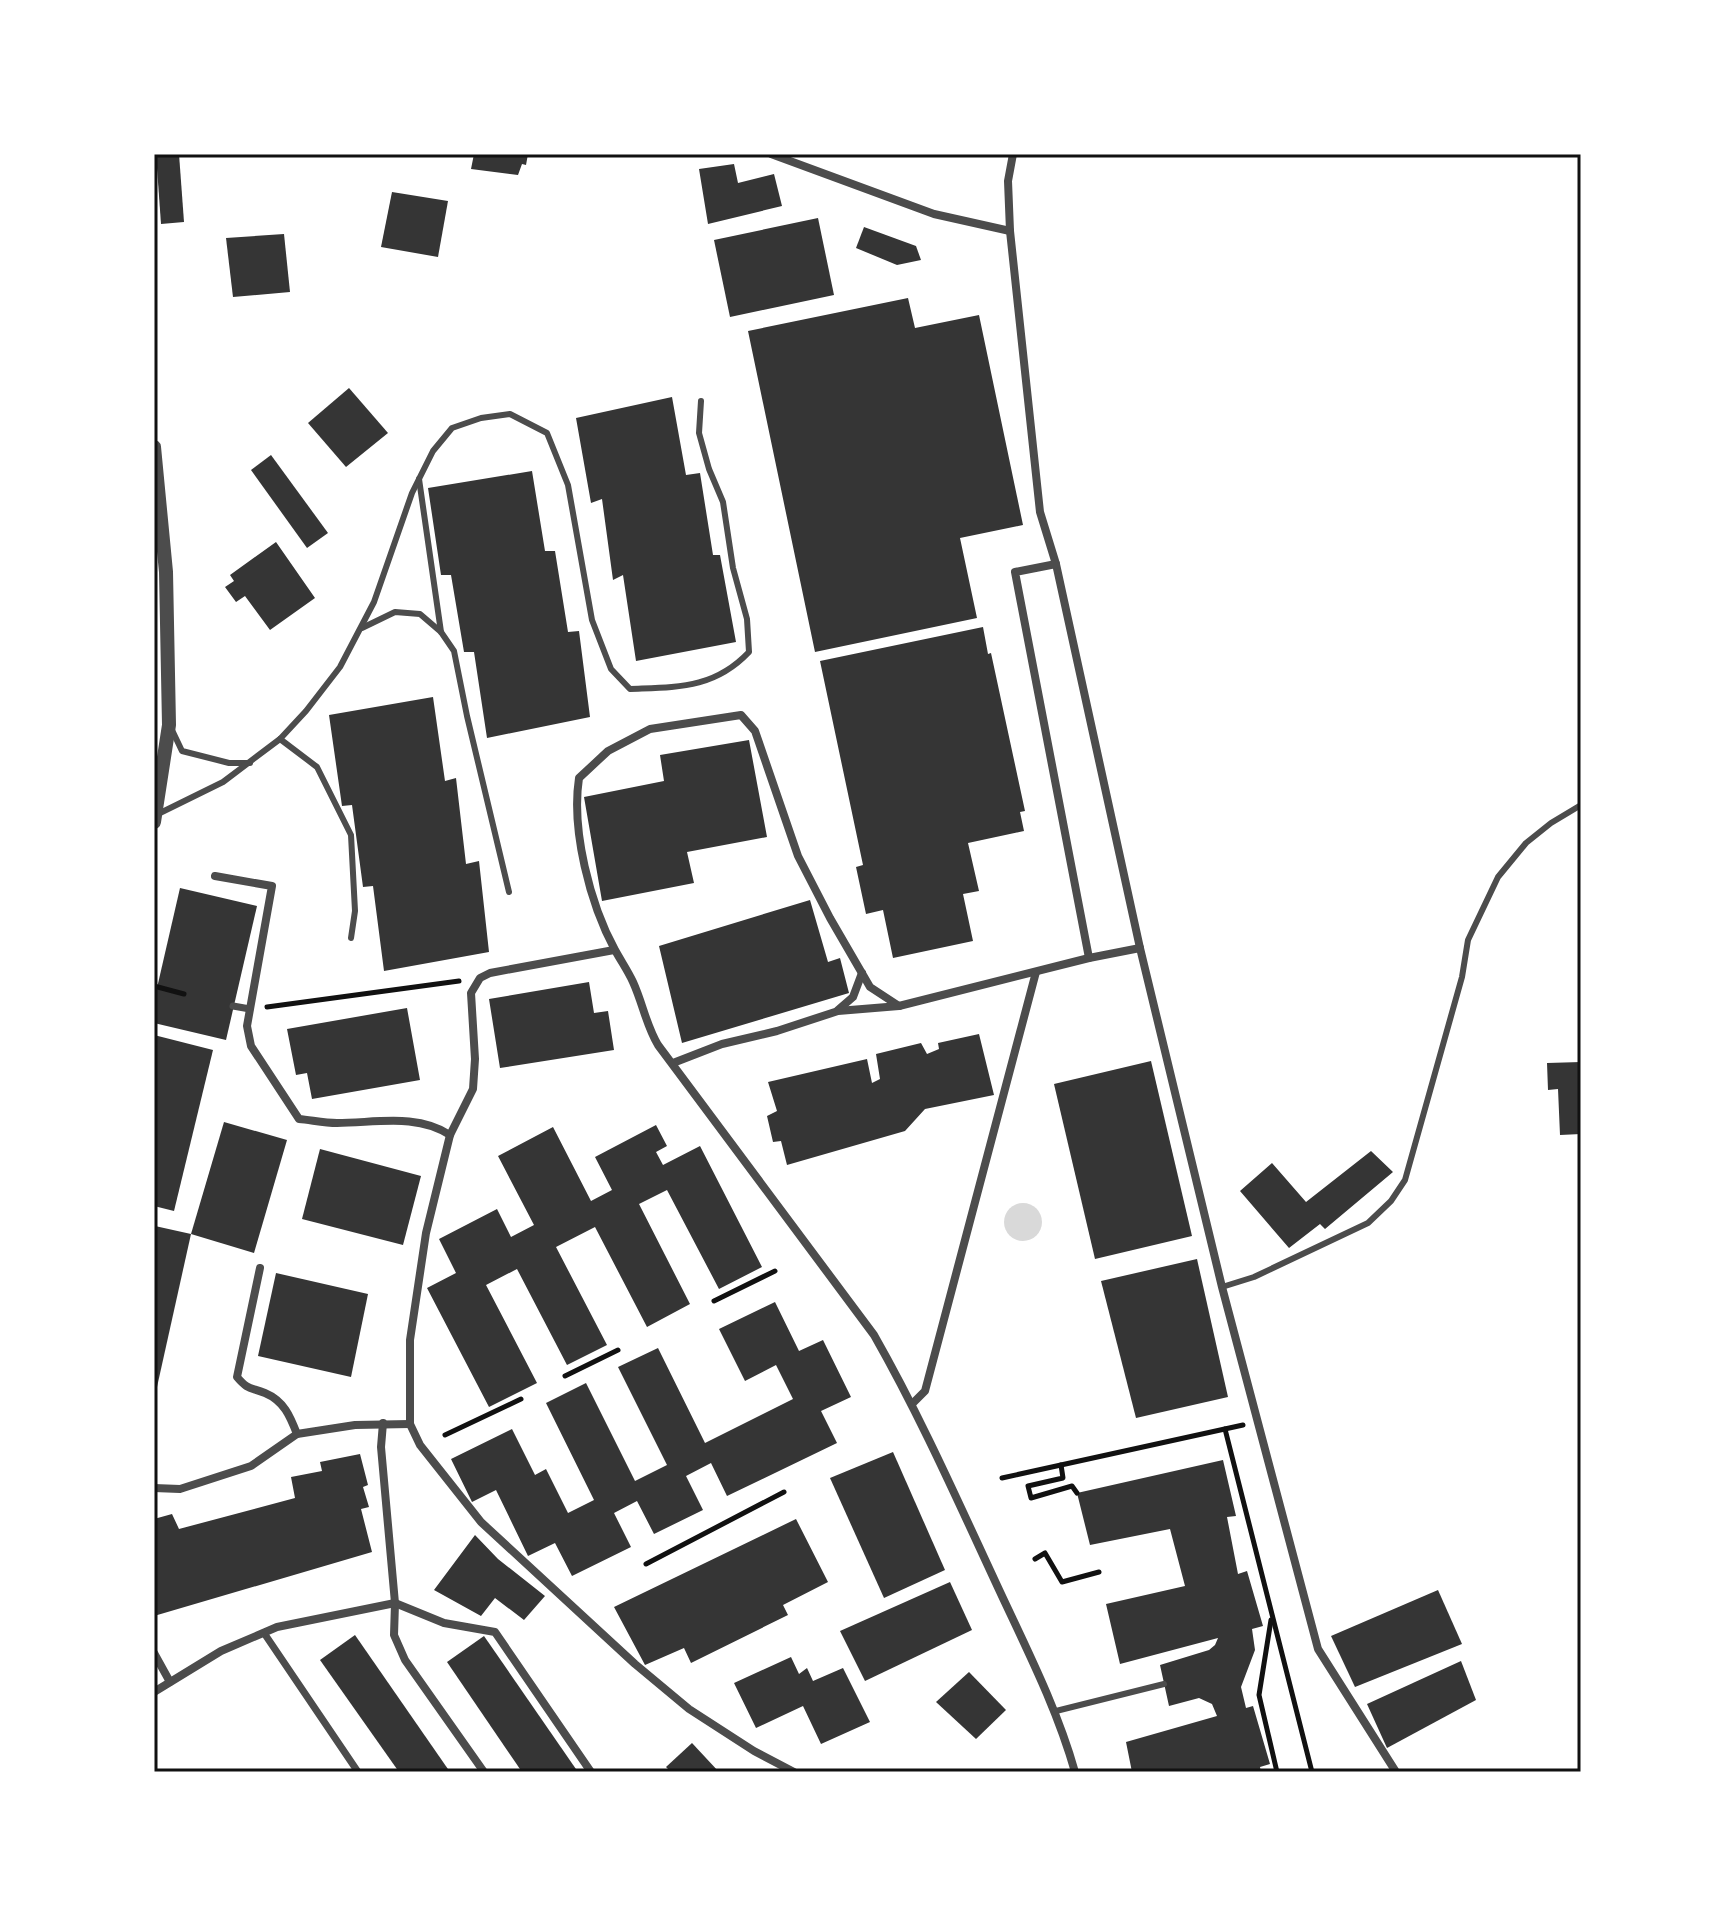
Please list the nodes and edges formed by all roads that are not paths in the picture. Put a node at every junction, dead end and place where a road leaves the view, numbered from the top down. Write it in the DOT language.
graph roads {
  1 [pos="771,154"];
  2 [pos="1013,154"];
  3 [pos="1010,231"];
  4 [pos="701,401"];
  5 [pos="154,447"];
  6 [pos="419,479"];
  7 [pos="159,556"];
  8 [pos="1056,564"];
  9 [pos="360,629"];
  10 [pos="441,632"];
  11 [pos="169,725"];
  12 [pos="280,739"];
  13 [pos="250,763"];
  14 [pos="1581,805"];
  15 [pos="155,819"];
  16 [pos="215,876"];
  17 [pos="509,892"];
  18 [pos="351,938"];
  19 [pos="1140,948"];
  20 [pos="614,950"];
  21 [pos="1089,958"];
  22 [pos="1036,972"];
  23 [pos="862,973"];
  24 [pos="233,1006"];
  25 [pos="899,1006"];
  26 [pos="250,1009"];
  27 [pos="838,1011"];
  28 [pos="673,1063"];
  29 [pos="450,1135"];
  30 [pos="260,1268"];
  31 [pos="1222,1287"];
  32 [pos="912,1404"];
  33 [pos="383,1423"];
  34 [pos="410,1424"];
  35 [pos="297,1434"];
  36 [pos="154,1488"];
  37 [pos="395,1603"];
  38 [pos="264,1633"];
  39 [pos="154,1653"];
  40 [pos="170,1682"];
  41 [pos="1164,1684"];
  42 [pos="154,1692"];
  43 [pos="1056,1711"];
  44 [pos="785,1770"];
  45 [pos="358,1772"];
  46 [pos="484,1772"];
  47 [pos="591,1772"];
  48 [pos="794,1772"];
  49 [pos="1075,1772"];
  50 [pos="1396,1772"];
  1 -- 3 [label="street"];
  2 -- 3 [label="street"];
  3 -- 8 [label="street"];
  4 -- 6 [label="lane"];
  5 -- 7 [label="street"];
  6 -- 9 [label="lane"];
  6 -- 10 [label="lane"];
  7 -- 11 [label="street"];
  8 -- 19 [label="street"];
  8 -- 21 [label="street"];
  9 -- 10 [label="lane"];
  9 -- 12 [label="lane"];
  10 -- 17 [label="lane"];
  11 -- 13 [label="lane"];
  11 -- 15 [label="street"];
  12 -- 13 [label="lane"];
  12 -- 18 [label="lane"];
  13 -- 15 [label="lane"];
  14 -- 31 [label="lane"];
  16 -- 26 [label="street"];
  19 -- 21 [label="street"];
  19 -- 31 [label="street"];
  20 -- 23 [label="street"];
  20 -- 28 [label="street"];
  20 -- 29 [label="street"];
  21 -- 22 [label="street"];
  22 -- 25 [label="street"];
  22 -- 32 [label="street"];
  23 -- 25 [label="street"];
  23 -- 27 [label="street"];
  24 -- 26 [label="street"];
  25 -- 27 [label="street"];
  26 -- 29 [label="street"];
  27 -- 28 [label="street"];
  28 -- 32 [label="street"];
  29 -- 34 [label="street"];
  30 -- 35 [label="street"];
  31 -- 50 [label="street"];
  32 -- 43 [label="street"];
  33 -- 34 [label="street"];
  33 -- 35 [label="street"];
  33 -- 37 [label="street"];
  34 -- 44 [label="street"];
  35 -- 36 [label="street"];
  37 -- 38 [label="street"];
  37 -- 46 [label="street"];
  37 -- 47 [label="street"];
  38 -- 40 [label="street"];
  38 -- 45 [label="street"];
  39 -- 40 [label="street"];
  40 -- 42 [label="street"];
  41 -- 43 [label="lane"];
  43 -- 49 [label="street"];
  44 -- 48 [label="street"];
}
